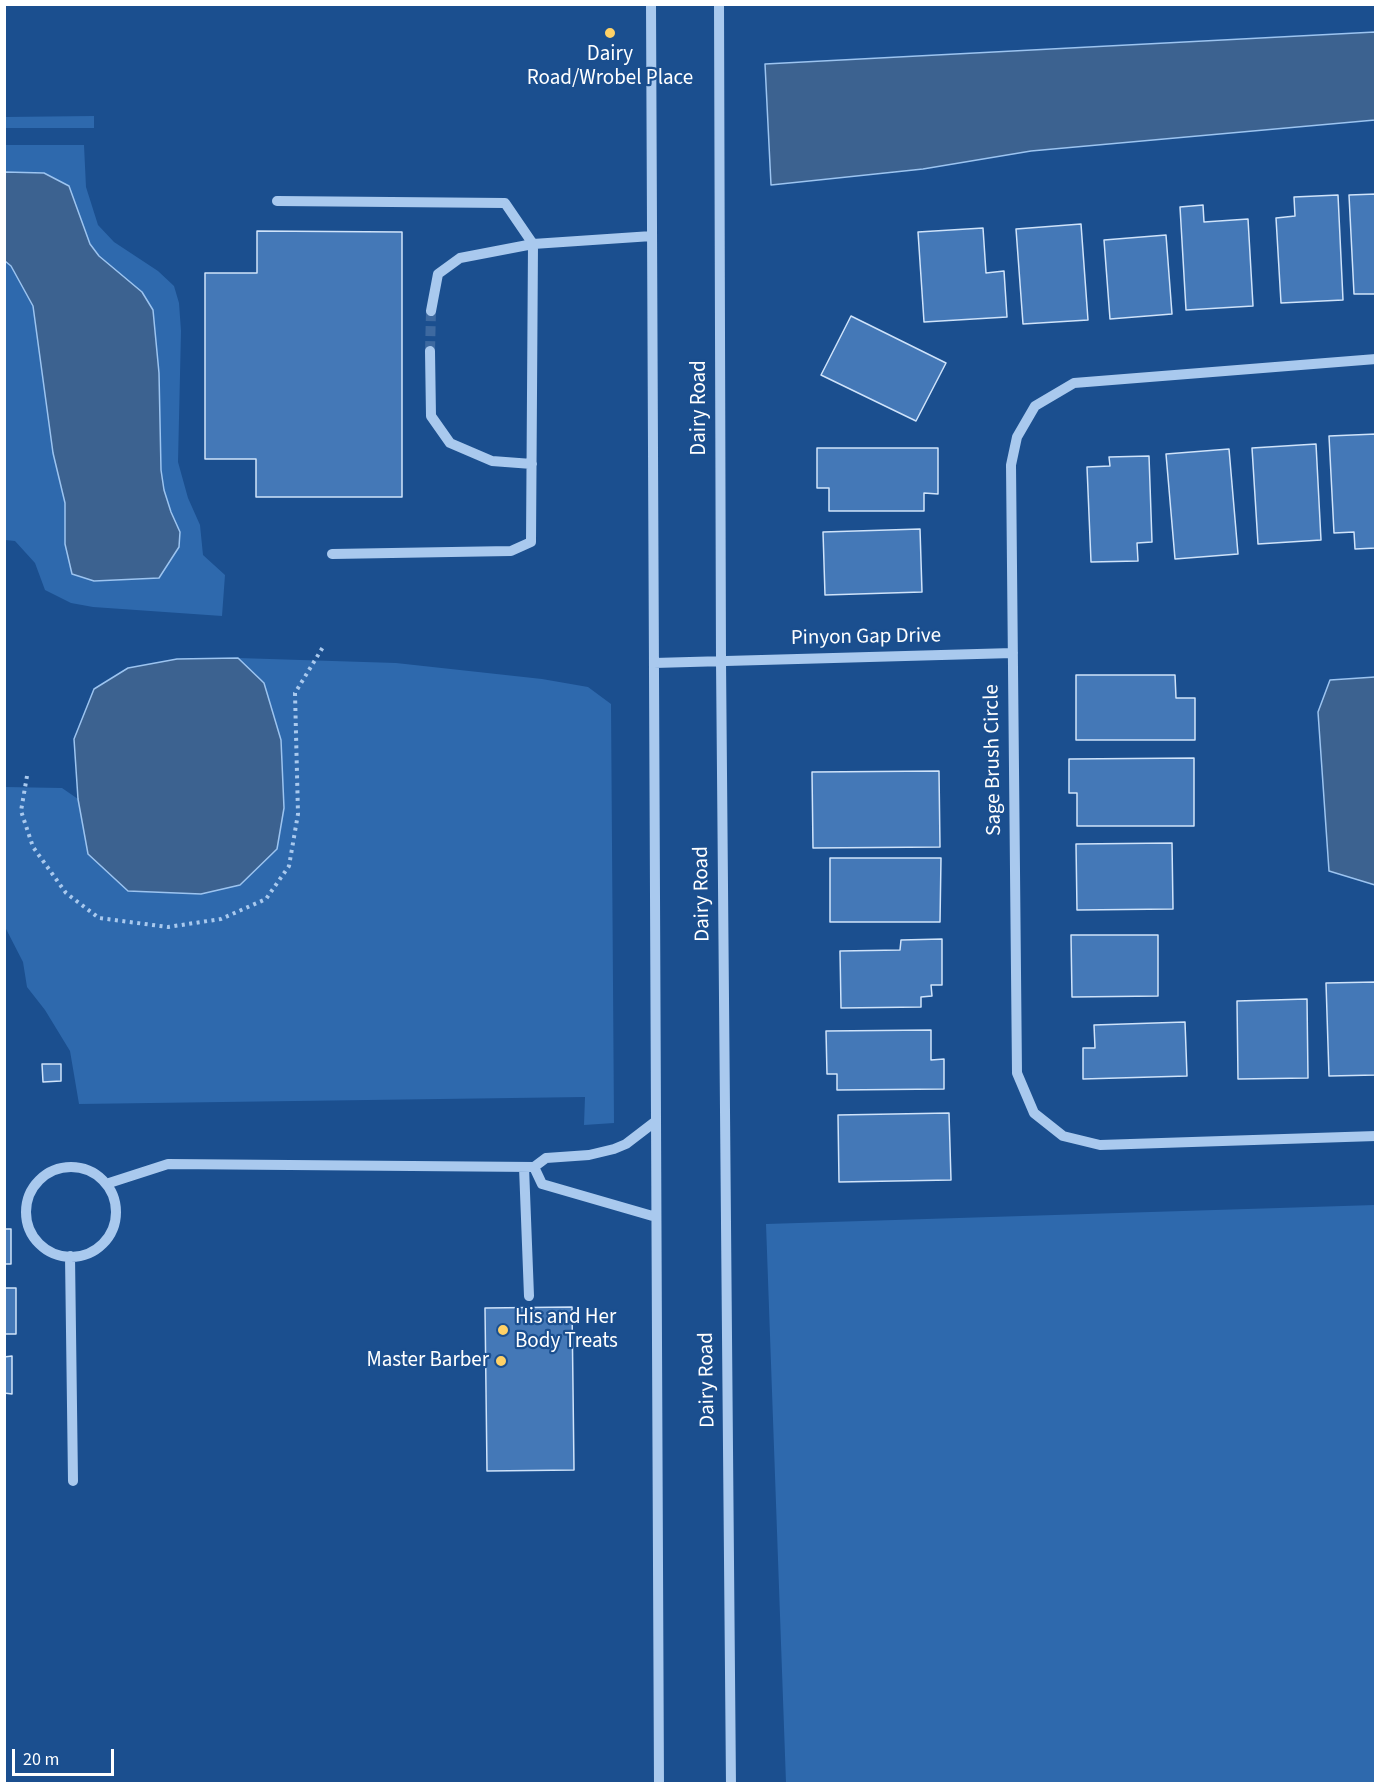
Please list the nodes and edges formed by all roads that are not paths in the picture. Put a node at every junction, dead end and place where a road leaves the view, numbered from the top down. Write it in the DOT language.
graph roads {
  1 [pos="651,4"];
  2 [pos="719,4"];
  3 [pos="277,201"];
  4 [pos="652,236"];
  5 [pos="533,244"];
  6 [pos="431,311"];
  7 [pos="430,351"];
  8 [pos="1376,359"];
  9 [pos="532,464"];
  10 [pos="332,554"];
  11 [pos="1012,653"];
  12 [pos="721,661"];
  13 [pos="654,663"];
  14 [pos="656,1121"];
  15 [pos="1376,1136"];
  16 [pos="529,1167"];
  17 [pos="106,1184"];
  18 [pos="656,1217"];
  19 [pos="70,1256"];
  20 [pos="529,1296"];
  21 [pos="73,1481"];
  22 [pos="659,1784"];
  23 [pos="731,1784"];
  1 -- 4 [label="street"];
  2 -- 12 [label="street, Dairy Road"];
  3 -- 5 [label="street"];
  4 -- 5 [label="street"];
  4 -- 13 [label="street"];
  5 -- 6 [label="street"];
  5 -- 9 [label="street"];
  7 -- 9 [label="street"];
  8 -- 11 [label="street, Sage Brush Circle"];
  9 -- 10 [label="street"];
  11 -- 12 [label="street, Pinyon Gap Drive"];
  11 -- 15 [label="street, Sage Brush Circle"];
  12 -- 13 [label="street, Pinyon Gap Drive"];
  12 -- 23 [label="street, Dairy Road"];
  13 -- 14 [label="street"];
  14 -- 16 [label="street"];
  14 -- 18 [label="street"];
  16 -- 17 [label="street"];
  16 -- 18 [label="street"];
  16 -- 20 [label="street"];
  17 -- 19 [label="street"];
  17 -- 19 [label="street"];
  18 -- 22 [label="street"];
  19 -- 21 [label="street"];
}
